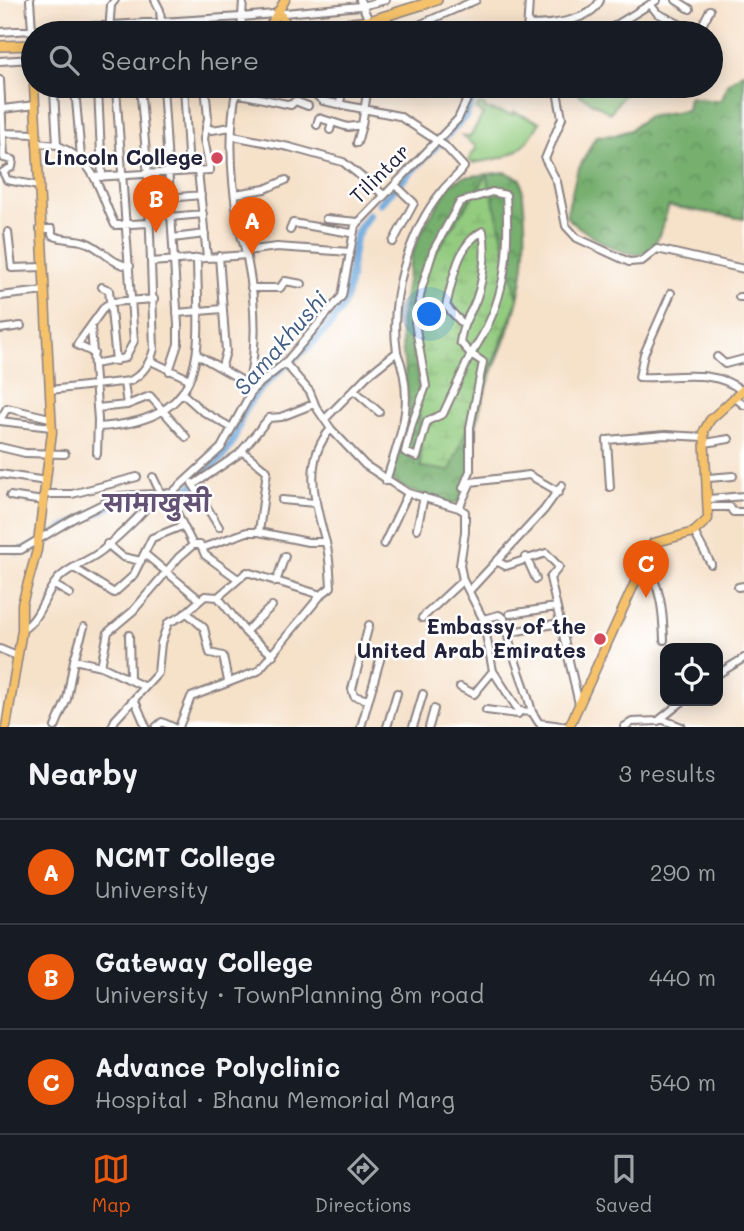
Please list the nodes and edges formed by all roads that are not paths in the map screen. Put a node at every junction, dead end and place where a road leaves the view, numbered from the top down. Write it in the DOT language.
graph roads {
  1 [pos="30,0"];
  2 [pos="115,0"];
  3 [pos="155,0"];
  4 [pos="243,0"];
  5 [pos="285,0"];
  6 [pos="386,0"];
  7 [pos="437,0"];
  8 [pos="477,0"];
  9 [pos="529,0"];
  10 [pos="600,0"];
  11 [pos="657,0"];
  12 [pos="676,0"];
  13 [pos="361,3"];
  14 [pos="410,5"];
  15 [pos="651,6"];
  16 [pos="690,9"];
  17 [pos="710,10"];
  18 [pos="278,13"];
  19 [pos="241,17"];
  20 [pos="161,20"];
  21 [pos="32,21"];
  22 [pos="110,21"];
  23 [pos="148,21"];
  24 [pos="241,21"];
  25 [pos="274,21"];
  26 [pos="284,21"];
  27 [pos="369,21"];
  28 [pos="428,21"];
  29 [pos="528,21"];
  30 [pos="560,21"];
  31 [pos="624,21"];
  32 [pos="677,21"];
  33 [pos="704,21"];
  34 [pos="21,29"];
  35 [pos="0,32"];
  36 [pos="21,45"];
  37 [pos="0,46"];
  38 [pos="21,60"];
  39 [pos="0,61"];
  40 [pos="0,80"];
  41 [pos="35,98"];
  42 [pos="54,98"];
  43 [pos="76,98"];
  44 [pos="98,98"];
  45 [pos="117,98"];
  46 [pos="142,98"];
  47 [pos="164,98"];
  48 [pos="185,98"];
  49 [pos="205,98"];
  50 [pos="235,98"];
  51 [pos="267,98"];
  52 [pos="320,98"];
  53 [pos="341,98"];
  54 [pos="366,98"];
  55 [pos="468,98"];
  56 [pos="558,98"];
  57 [pos="340,103"];
  58 [pos="35,105"];
  59 [pos="308,106"];
  60 [pos="365,107"];
  61 [pos="3,109"];
  62 [pos="2,122"];
  63 [pos="317,125"];
  64 [pos="362,125"];
  65 [pos="206,127"];
  66 [pos="232,127"];
  67 [pos="5,133"];
  68 [pos="233,136"];
  69 [pos="36,139"];
  70 [pos="436,140"];
  71 [pos="357,143"];
  72 [pos="57,145"];
  73 [pos="81,157"];
  74 [pos="167,171"];
  75 [pos="189,171"];
  76 [pos="198,171"];
  77 [pos="2,172"];
  78 [pos="147,173"];
  79 [pos="122,176"];
  80 [pos="94,177"];
  81 [pos="102,177"];
  82 [pos="286,180"];
  83 [pos="39,186"];
  84 [pos="396,186"];
  85 [pos="236,194"];
  86 [pos="201,195"];
  87 [pos="384,195"];
  88 [pos="168,198"];
  89 [pos="203,214"];
  90 [pos="170,217"];
  91 [pos="326,219"];
  92 [pos="358,222"];
  93 [pos="148,223"];
  94 [pos="125,225"];
  95 [pos="40,229"];
  96 [pos="290,230"];
  97 [pos="8,232"];
  98 [pos="351,233"];
  99 [pos="205,234"];
  100 [pos="173,238"];
  101 [pos="393,242"];
  102 [pos="10,252"];
  103 [pos="350,252"];
  104 [pos="246,253"];
  105 [pos="0,254"];
  106 [pos="219,256"];
  107 [pos="207,257"];
  108 [pos="197,258"];
  109 [pos="175,259"];
  110 [pos="151,262"];
  111 [pos="130,266"];
  112 [pos="43,267"];
  113 [pos="744,269"];
  114 [pos="302,284"];
  115 [pos="103,287"];
  116 [pos="251,288"];
  117 [pos="44,290"];
  118 [pos="671,292"];
  119 [pos="0,296"];
  120 [pos="154,299"];
  121 [pos="112,302"];
  122 [pos="131,302"];
  123 [pos="222,309"];
  124 [pos="198,312"];
  125 [pos="177,313"];
  126 [pos="462,323"];
  127 [pos="21,326"];
  128 [pos="91,327"];
  129 [pos="0,329"];
  130 [pos="397,352"];
  131 [pos="94,353"];
  132 [pos="471,354"];
  133 [pos="198,355"];
  134 [pos="717,357"];
  135 [pos="744,359"];
  136 [pos="116,361"];
  137 [pos="151,361"];
  138 [pos="285,363"];
  139 [pos="94,364"];
  140 [pos="222,366"];
  141 [pos="169,371"];
  142 [pos="139,376"];
  143 [pos="189,379"];
  144 [pos="249,381"];
  145 [pos="124,382"];
  146 [pos="145,382"];
  147 [pos="95,385"];
  148 [pos="253,389"];
  149 [pos="50,390"];
  150 [pos="354,390"];
  151 [pos="743,390"];
  152 [pos="182,393"];
  153 [pos="735,398"];
  154 [pos="314,404"];
  155 [pos="127,405"];
  156 [pos="744,405"];
  157 [pos="97,408"];
  158 [pos="162,412"];
  159 [pos="379,412"];
  160 [pos="325,419"];
  161 [pos="0,421"];
  162 [pos="51,423"];
  163 [pos="98,427"];
  164 [pos="232,428"];
  165 [pos="331,429"];
  166 [pos="186,437"];
  167 [pos="729,439"];
  168 [pos="705,440"];
  169 [pos="0,447"];
  170 [pos="242,451"];
  171 [pos="65,454"];
  172 [pos="97,454"];
  173 [pos="50,455"];
  174 [pos="0,474"];
  175 [pos="733,476"];
  176 [pos="137,477"];
  177 [pos="153,477"];
  178 [pos="708,478"];
  179 [pos="46,481"];
  180 [pos="386,481"];
  181 [pos="191,482"];
  182 [pos="610,487"];
  183 [pos="463,488"];
  184 [pos="408,493"];
  185 [pos="10,496"];
  186 [pos="156,496"];
  187 [pos="744,496"];
  188 [pos="424,497"];
  189 [pos="43,498"];
  190 [pos="282,500"];
  191 [pos="315,503"];
  192 [pos="709,503"];
  193 [pos="459,508"];
  194 [pos="744,512"];
  195 [pos="177,513"];
  196 [pos="182,526"];
  197 [pos="219,527"];
  198 [pos="58,528"];
  199 [pos="417,529"];
  200 [pos="67,531"];
  201 [pos="259,532"];
  202 [pos="694,532"];
  203 [pos="326,542"];
  204 [pos="38,544"];
  205 [pos="107,544"];
  206 [pos="384,544"];
  207 [pos="193,545"];
  208 [pos="202,548"];
  209 [pos="0,550"];
  210 [pos="146,555"];
  211 [pos="285,556"];
  212 [pos="526,557"];
  213 [pos="644,559"];
  214 [pos="141,561"];
  215 [pos="496,561"];
  216 [pos="711,564"];
  217 [pos="74,568"];
  218 [pos="167,570"];
  219 [pos="238,579"];
  220 [pos="536,579"];
  221 [pos="463,580"];
  222 [pos="276,582"];
  223 [pos="54,585"];
  224 [pos="470,590"];
  225 [pos="70,594"];
  226 [pos="321,595"];
  227 [pos="218,597"];
  228 [pos="199,599"];
  229 [pos="272,606"];
  230 [pos="556,607"];
  231 [pos="186,612"];
  232 [pos="510,614"];
  233 [pos="422,618"];
  234 [pos="483,619"];
  235 [pos="559,623"];
  236 [pos="369,625"];
  237 [pos="84,627"];
  238 [pos="22,631"];
  239 [pos="245,632"];
  240 [pos="507,633"];
  241 [pos="129,635"];
  242 [pos="664,640"];
  243 [pos="0,649"];
  244 [pos="382,653"];
  245 [pos="273,655"];
  246 [pos="17,656"];
  247 [pos="744,657"];
  248 [pos="74,660"];
  249 [pos="101,666"];
  250 [pos="493,671"];
  251 [pos="723,671"];
  252 [pos="130,678"];
  253 [pos="228,681"];
  254 [pos="145,687"];
  255 [pos="460,687"];
  256 [pos="397,692"];
  257 [pos="423,694"];
  258 [pos="368,700"];
  259 [pos="135,701"];
  260 [pos="580,706"];
  261 [pos="676,706"];
  262 [pos="434,709"];
  263 [pos="486,710"];
  264 [pos="519,711"];
  265 [pos="532,712"];
  266 [pos="662,719"];
  267 [pos="0,725"];
  268 [pos="5,727"];
  269 [pos="55,727"];
  270 [pos="112,727"];
  271 [pos="146,727"];
  272 [pos="156,727"];
  273 [pos="173,727"];
  274 [pos="179,727"];
  275 [pos="361,727"];
  276 [pos="387,727"];
  277 [pos="413,727"];
  278 [pos="429,727"];
  279 [pos="569,727"];
  280 [pos="624,727"];
  281 [pos="682,727"];
  1 -- 21 [label="street"];
  2 -- 22 [label="street"];
  3 -- 20 [label="street"];
  4 -- 19 [label="street"];
  5 -- 18 [label="main road"];
  6 -- 13 [label="street"];
  7 -- 14 [label="highway"];
  8 -- 28 [label="street"];
  9 -- 29 [label="street"];
  10 -- 30 [label="street"];
  11 -- 15 [label="street"];
  12 -- 16 [label="street"];
  13 -- 18 [label="street"];
  13 -- 27 [label="street"];
  14 -- 27 [label="highway"];
  15 -- 31 [label="street"];
  15 -- 32 [label="street"];
  17 -- 33 [label="street"];
  18 -- 19 [label="street"];
  18 -- 25 [label="main road"];
  18 -- 26 [label="main road"];
  19 -- 20 [label="street"];
  19 -- 24 [label="street"];
  20 -- 23 [label="street"];
  34 -- 35 [label="street"];
  36 -- 37 [label="highway"];
  38 -- 39 [label="street"];
  40 -- 61 [label="street"];
  41 -- 58 [label="main road"];
  42 -- 72 [label="street"];
  43 -- 73 [label="street"];
  44 -- 81 [label="street"];
  45 -- 79 [label="street"];
  46 -- 78 [label="street"];
  47 -- 74 [label="street"];
  48 -- 75 [label="street"];
  49 -- 65 [label="street"];
  50 -- 66 [label="street"];
  51 -- 59 [label="street"];
  52 -- 57 [label="street"];
  53 -- 57 [label="street"];
  54 -- 60 [label="street"];
  55 -- 70 [label="street, Tilintar"];
  56 -- 113 [label="street"];
  57 -- 60 [label="street"];
  58 -- 61 [label="street"];
  58 -- 69 [label="main road"];
  60 -- 64 [label="street"];
  60 -- 70 [label="street"];
  61 -- 62 [label="street"];
  62 -- 67 [label="street"];
  63 -- 64 [label="street"];
  64 -- 71 [label="street"];
  65 -- 66 [label="street"];
  65 -- 76 [label="street"];
  66 -- 68 [label="street"];
  67 -- 69 [label="street"];
  67 -- 77 [label="street"];
  68 -- 85 [label="street"];
  68 -- 87 [label="street"];
  69 -- 72 [label="street"];
  69 -- 83 [label="main road"];
  70 -- 84 [label="street, Tilintar"];
  70 -- 130 [label="street"];
  72 -- 73 [label="street"];
  73 -- 80 [label="street"];
  74 -- 75 [label="street"];
  74 -- 78 [label="street"];
  74 -- 88 [label="street"];
  75 -- 76 [label="street"];
  76 -- 86 [label="street"];
  77 -- 83 [label="street"];
  78 -- 79 [label="street"];
  78 -- 93 [label="street"];
  79 -- 81 [label="street"];
  79 -- 94 [label="street"];
  80 -- 81 [label="street"];
  80 -- 94 [label="street"];
  82 -- 85 [label="street"];
  83 -- 95 [label="main road"];
  84 -- 87 [label="street, Tilintar"];
  84 -- 101 [label="street"];
  85 -- 104 [label="street"];
  86 -- 88 [label="street"];
  86 -- 89 [label="street"];
  87 -- 92 [label="street, Tilintar"];
  88 -- 90 [label="street"];
  89 -- 90 [label="street"];
  89 -- 99 [label="street"];
  90 -- 100 [label="street"];
  91 -- 92 [label="street"];
  92 -- 98 [label="street, Tilintar"];
  93 -- 94 [label="street"];
  93 -- 110 [label="street"];
  94 -- 111 [label="street"];
  95 -- 111 [label="street"];
  95 -- 112 [label="main road"];
  96 -- 98 [label="street"];
  97 -- 102 [label="street"];
  98 -- 103 [label="street, Tilintar"];
  99 -- 100 [label="street"];
  99 -- 107 [label="street"];
  100 -- 109 [label="street"];
  102 -- 105 [label="street"];
  102 -- 112 [label="street"];
  103 -- 104 [label="street"];
  103 -- 138 [label="street, Tilintar"];
  104 -- 106 [label="street"];
  104 -- 116 [label="street"];
  106 -- 107 [label="street"];
  106 -- 123 [label="street"];
  107 -- 108 [label="street"];
  108 -- 109 [label="street"];
  108 -- 124 [label="street"];
  109 -- 110 [label="street"];
  109 -- 125 [label="street"];
  110 -- 120 [label="street"];
  111 -- 122 [label="street"];
  112 -- 117 [label="main road"];
  114 -- 116 [label="street"];
  115 -- 121 [label="street"];
  116 -- 144 [label="street"];
  117 -- 119 [label="street"];
  117 -- 149 [label="main road"];
  118 -- 151 [label="street"];
  120 -- 122 [label="street"];
  120 -- 137 [label="street"];
  121 -- 122 [label="street"];
  121 -- 128 [label="street"];
  121 -- 136 [label="street"];
  122 -- 136 [label="street"];
  123 -- 124 [label="street"];
  123 -- 140 [label="street"];
  124 -- 125 [label="street"];
  124 -- 133 [label="street"];
  125 -- 141 [label="street"];
  126 -- 126 [label="street"];
  126 -- 132 [label="street"];
  127 -- 129 [label="street"];
  128 -- 131 [label="street"];
  128 -- 131 [label="street"];
  130 -- 150 [label="street"];
  130 -- 180 [label="street"];
  131 -- 139 [label="street"];
  132 -- 132 [label="street"];
  132 -- 183 [label="street"];
  133 -- 140 [label="street"];
  133 -- 143 [label="street"];
  134 -- 135 [label="street"];
  136 -- 139 [label="street"];
  137 -- 141 [label="street"];
  137 -- 142 [label="street"];
  138 -- 148 [label="street, Tilintar"];
  138 -- 154 [label="street"];
  139 -- 147 [label="street"];
  140 -- 144 [label="street"];
  141 -- 143 [label="street"];
  142 -- 145 [label="street"];
  142 -- 146 [label="street"];
  143 -- 152 [label="street"];
  144 -- 148 [label="street"];
  145 -- 147 [label="street"];
  145 -- 155 [label="street"];
  147 -- 149 [label="street"];
  147 -- 157 [label="street"];
  148 -- 164 [label="street"];
  149 -- 162 [label="main road"];
  150 -- 159 [label="street"];
  150 -- 160 [label="street"];
  151 -- 153 [label="main road"];
  152 -- 158 [label="street"];
  152 -- 164 [label="street"];
  153 -- 156 [label="street"];
  153 -- 168 [label="main road"];
  154 -- 160 [label="street"];
  154 -- 170 [label="street"];
  155 -- 157 [label="street"];
  155 -- 158 [label="street"];
  157 -- 163 [label="street"];
  158 -- 163 [label="street"];
  158 -- 166 [label="street"];
  160 -- 165 [label="street"];
  161 -- 162 [label="street"];
  161 -- 162 [label="street"];
  162 -- 173 [label="main road"];
  163 -- 172 [label="street"];
  164 -- 181 [label="street"];
  165 -- 180 [label="street"];
  165 -- 191 [label="street"];
  167 -- 168 [label="street"];
  168 -- 178 [label="main road"];
  168 -- 182 [label="street"];
  169 -- 173 [label="street"];
  170 -- 181 [label="street"];
  170 -- 201 [label="street"];
  171 -- 173 [label="street"];
  173 -- 179 [label="main road"];
  174 -- 179 [label="street"];
  175 -- 178 [label="street"];
  176 -- 189 [label="street"];
  177 -- 186 [label="street"];
  178 -- 192 [label="main road"];
  179 -- 189 [label="main road"];
  180 -- 184 [label="street"];
  181 -- 186 [label="street"];
  181 -- 197 [label="street"];
  184 -- 188 [label="street"];
  184 -- 206 [label="street"];
  185 -- 189 [label="street"];
  186 -- 198 [label="street"];
  186 -- 205 [label="street"];
  187 -- 192 [label="street"];
  188 -- 193 [label="street"];
  188 -- 199 [label="street"];
  189 -- 204 [label="main road"];
  190 -- 191 [label="street"];
  191 -- 203 [label="street"];
  192 -- 194 [label="street"];
  192 -- 202 [label="main road"];
  193 -- 215 [label="street"];
  193 -- 221 [label="street"];
  195 -- 196 [label="street"];
  196 -- 207 [label="street"];
  196 -- 210 [label="street"];
  198 -- 200 [label="street"];
  198 -- 204 [label="street"];
  201 -- 203 [label="street"];
  201 -- 208 [label="street"];
  202 -- 213 [label="main road"];
  202 -- 216 [label="street"];
  203 -- 226 [label="street"];
  204 -- 209 [label="street"];
  204 -- 238 [label="main road"];
  205 -- 214 [label="street"];
  205 -- 217 [label="street"];
  207 -- 208 [label="street"];
  207 -- 218 [label="street"];
  208 -- 219 [label="street"];
  210 -- 214 [label="street"];
  210 -- 218 [label="street"];
  211 -- 222 [label="street"];
  212 -- 215 [label="street"];
  212 -- 220 [label="street"];
  212 -- 230 [label="street"];
  213 -- 242 [label="street"];
  213 -- 260 [label="main road"];
  214 -- 217 [label="street"];
  215 -- 224 [label="street"];
  217 -- 223 [label="street"];
  218 -- 228 [label="street"];
  218 -- 249 [label="street"];
  219 -- 222 [label="street"];
  219 -- 227 [label="street"];
  221 -- 224 [label="street"];
  221 -- 233 [label="street"];
  222 -- 226 [label="street"];
  223 -- 225 [label="street"];
  223 -- 238 [label="street"];
  224 -- 234 [label="street"];
  226 -- 245 [label="street"];
  227 -- 228 [label="street"];
  227 -- 239 [label="street"];
  228 -- 231 [label="street"];
  229 -- 239 [label="street"];
  230 -- 232 [label="street"];
  230 -- 235 [label="street"];
  231 -- 253 [label="street"];
  231 -- 254 [label="street"];
  234 -- 240 [label="street"];
  234 -- 250 [label="street"];
  235 -- 240 [label="street"];
  235 -- 260 [label="street"];
  236 -- 258 [label="street"];
  237 -- 248 [label="street"];
  238 -- 246 [label="main road"];
  239 -- 245 [label="street"];
  240 -- 265 [label="street"];
  241 -- 252 [label="street"];
  243 -- 246 [label="street"];
  244 -- 258 [label="street"];
  245 -- 253 [label="street"];
  246 -- 268 [label="main road"];
  247 -- 251 [label="street"];
  248 -- 249 [label="street"];
  248 -- 269 [label="street"];
  249 -- 252 [label="street"];
  250 -- 255 [label="street"];
  250 -- 264 [label="street"];
  252 -- 254 [label="street"];
  253 -- 274 [label="street"];
  254 -- 259 [label="street"];
  256 -- 276 [label="street"];
  257 -- 277 [label="street"];
  258 -- 275 [label="street"];
  259 -- 270 [label="street"];
  259 -- 271 [label="street"];
  260 -- 279 [label="main road"];
  261 -- 266 [label="street"];
  262 -- 278 [label="street"];
  263 -- 264 [label="street"];
  264 -- 265 [label="street"];
  265 -- 279 [label="street"];
  266 -- 280 [label="street"];
  266 -- 281 [label="street"];
  267 -- 268 [label="street"];
  272 -- 273 [label="street"];
}
